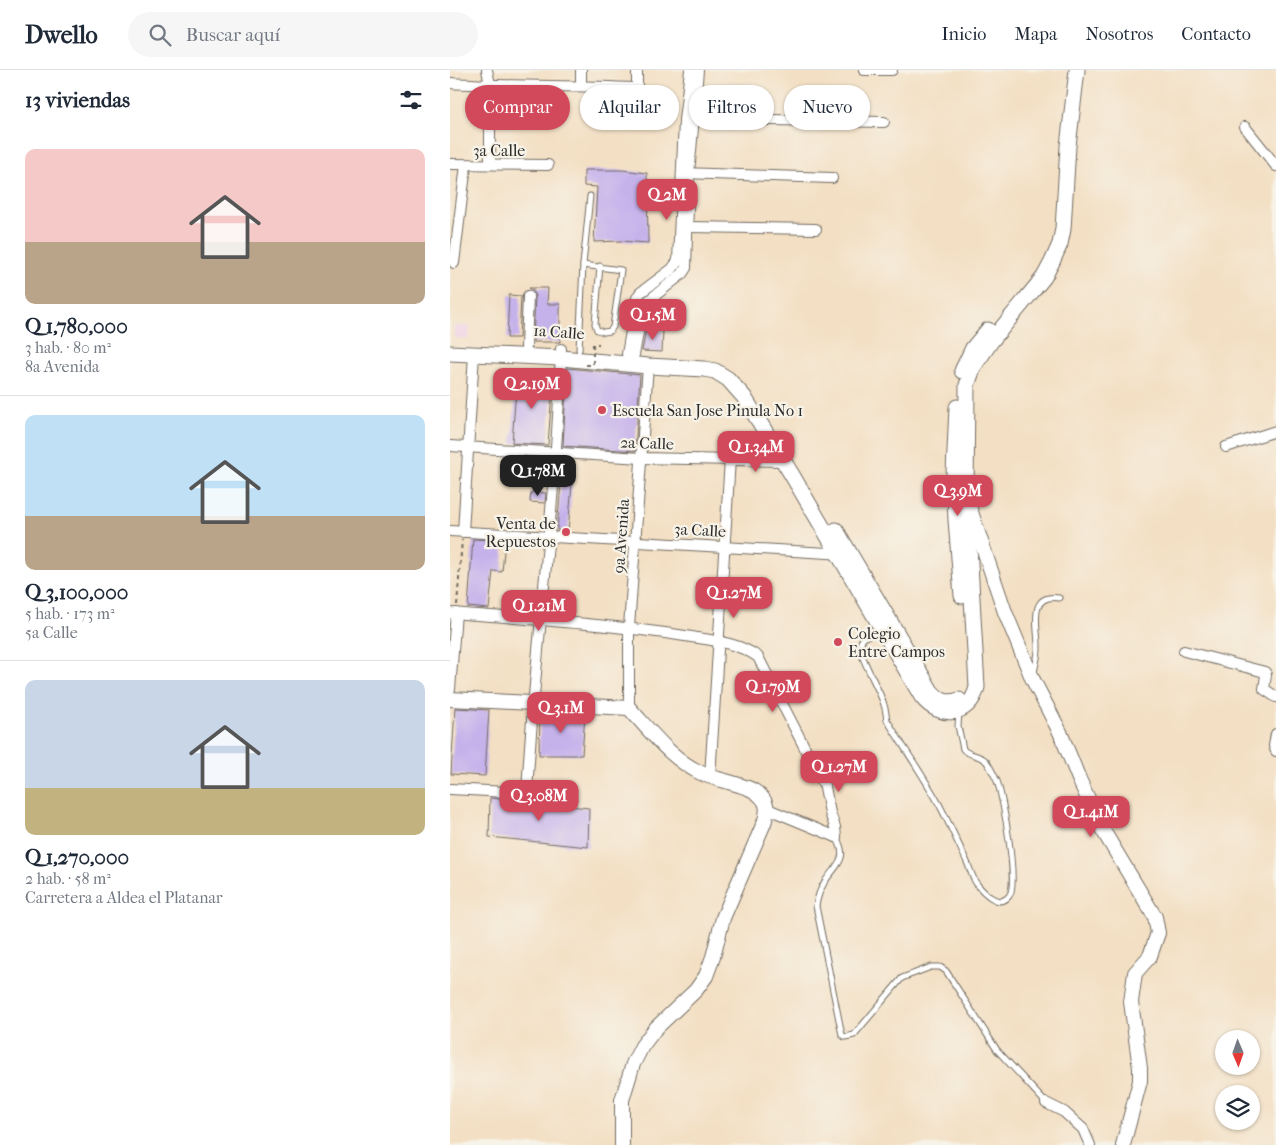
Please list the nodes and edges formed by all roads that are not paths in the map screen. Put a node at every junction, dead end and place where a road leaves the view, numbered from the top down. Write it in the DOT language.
graph roads {
  1 [pos="487,70"];
  2 [pos="581,70"];
  3 [pos="637,70"];
  4 [pos="690,70"];
  5 [pos="698,70"];
  6 [pos="864,70"];
  7 [pos="892,70"];
  8 [pos="1068,70"];
  9 [pos="1077,70"];
  10 [pos="450,83"];
  11 [pos="490,85"];
  12 [pos="581,85"];
  13 [pos="636,85"];
  14 [pos="690,85"];
  15 [pos="695,85"];
  16 [pos="689,120"];
  17 [pos="774,121"];
  18 [pos="884,122"];
  19 [pos="1245,126"];
  20 [pos="490,130"];
  21 [pos="450,164"];
  22 [pos="490,164"];
  23 [pos="466,165"];
  24 [pos="548,165"];
  25 [pos="1276,166"];
  26 [pos="685,173"];
  27 [pos="832,178"];
  28 [pos="590,196"];
  29 [pos="687,227"];
  30 [pos="816,229"];
  31 [pos="454,264"];
  32 [pos="583,265"];
  33 [pos="600,266"];
  34 [pos="528,296"];
  35 [pos="450,342"];
  36 [pos="579,350"];
  37 [pos="526,352"];
  38 [pos="450,353"];
  39 [pos="474,354"];
  40 [pos="561,354"];
  41 [pos="630,355"];
  42 [pos="695,364"];
  43 [pos="648,366"];
  44 [pos="1276,431"];
  45 [pos="450,446"];
  46 [pos="468,447"];
  47 [pos="1226,447"];
  48 [pos="556,453"];
  49 [pos="641,458"];
  50 [pos="730,459"];
  51 [pos="783,461"];
  52 [pos="966,493"];
  53 [pos="450,531"];
  54 [pos="463,532"];
  55 [pos="548,536"];
  56 [pos="636,542"];
  57 [pos="725,547"];
  58 [pos="844,554"];
  59 [pos="1059,598"];
  60 [pos="453,613"];
  61 [pos="541,620"];
  62 [pos="630,627"];
  63 [pos="886,636"];
  64 [pos="720,642"];
  65 [pos="1184,651"];
  66 [pos="1033,680"];
  67 [pos="450,689"];
  68 [pos="1276,697"];
  69 [pos="450,698"];
  70 [pos="533,704"];
  71 [pos="629,708"];
  72 [pos="959,710"];
  73 [pos="1276,734"];
  74 [pos="1276,750"];
  75 [pos="710,777"];
  76 [pos="450,789"];
  77 [pos="768,809"];
  78 [pos="836,837"];
  79 [pos="1046,1103"];
  80 [pos="622,1145"];
  81 [pos="1090,1145"];
  82 [pos="1123,1145"];
  1 -- 11 [label="street"];
  2 -- 12 [label="street"];
  3 -- 13 [label="street"];
  4 -- 14 [label="street"];
  5 -- 15 [label="street"];
  6 -- 7 [label="street"];
  8 -- 58 [label="main road"];
  9 -- 52 [label="main road"];
  10 -- 11 [label="street"];
  16 -- 26 [label="street"];
  17 -- 18 [label="street"];
  19 -- 25 [label="street"];
  20 -- 22 [label="street"];
  21 -- 23 [label="street, 3a Calle"];
  22 -- 23 [label="street, 3a Calle"];
  22 -- 24 [label="street, 3a Calle"];
  23 -- 31 [label="street"];
  26 -- 27 [label="street"];
  26 -- 29 [label="street"];
  26 -- 41 [label="street"];
  28 -- 32 [label="lane"];
  29 -- 30 [label="street"];
  29 -- 41 [label="street"];
  32 -- 33 [label="lane"];
  32 -- 36 [label="lane"];
  33 -- 33 [label="lane"];
  34 -- 37 [label="street"];
  35 -- 37 [label="main road, 1a Calle"];
  36 -- 40 [label="main road, 1a Calle"];
  36 -- 41 [label="main road, 1a Calle"];
  37 -- 39 [label="main road, 1a Calle"];
  37 -- 40 [label="main road, 1a Calle"];
  38 -- 39 [label="main road, 1a Calle"];
  39 -- 46 [label="street"];
  40 -- 43 [label="main road, 1a Calle"];
  40 -- 48 [label="street"];
  41 -- 42 [label="main road, 1a Calle"];
  42 -- 43 [label="main road, 1a Calle"];
  42 -- 51 [label="main road"];
  42 -- 58 [label="main road"];
  43 -- 49 [label="street, 9a Avenida"];
  44 -- 47 [label="street"];
  45 -- 46 [label="street, 2a Calle"];
  46 -- 48 [label="street, 2a Calle"];
  46 -- 54 [label="street"];
  48 -- 49 [label="street, 2a Calle"];
  48 -- 55 [label="street"];
  49 -- 50 [label="street, 2a Calle"];
  49 -- 56 [label="street, 9a Avenida"];
  50 -- 51 [label="street, 2a Calle"];
  50 -- 57 [label="street"];
  51 -- 58 [label="main road"];
  52 -- 66 [label="street"];
  52 -- 72 [label="main road"];
  53 -- 54 [label="street, 3a Calle"];
  54 -- 55 [label="street, 3a Calle"];
  55 -- 56 [label="street, 3a Calle"];
  55 -- 61 [label="street"];
  56 -- 57 [label="street, 3a Calle"];
  56 -- 62 [label="street, 9a Avenida"];
  57 -- 58 [label="street, 3a Calle"];
  57 -- 64 [label="street"];
  58 -- 63 [label="main road"];
  59 -- 66 [label="lane"];
  60 -- 61 [label="street"];
  60 -- 67 [label="street"];
  61 -- 62 [label="street"];
  61 -- 70 [label="street"];
  62 -- 64 [label="street"];
  62 -- 71 [label="street, 9a Avenida"];
  63 -- 72 [label="main road"];
  63 -- 72 [label="lane"];
  64 -- 75 [label="street"];
  64 -- 78 [label="street"];
  65 -- 68 [label="street"];
  66 -- 82 [label="street"];
  69 -- 70 [label="street"];
  70 -- 71 [label="street"];
  70 -- 76 [label="street"];
  71 -- 75 [label="street"];
  73 -- 74 [label="street"];
  75 -- 77 [label="street"];
  77 -- 78 [label="street"];
  77 -- 80 [label="street"];
  78 -- 79 [label="lane"];
  79 -- 81 [label="street"];
}
